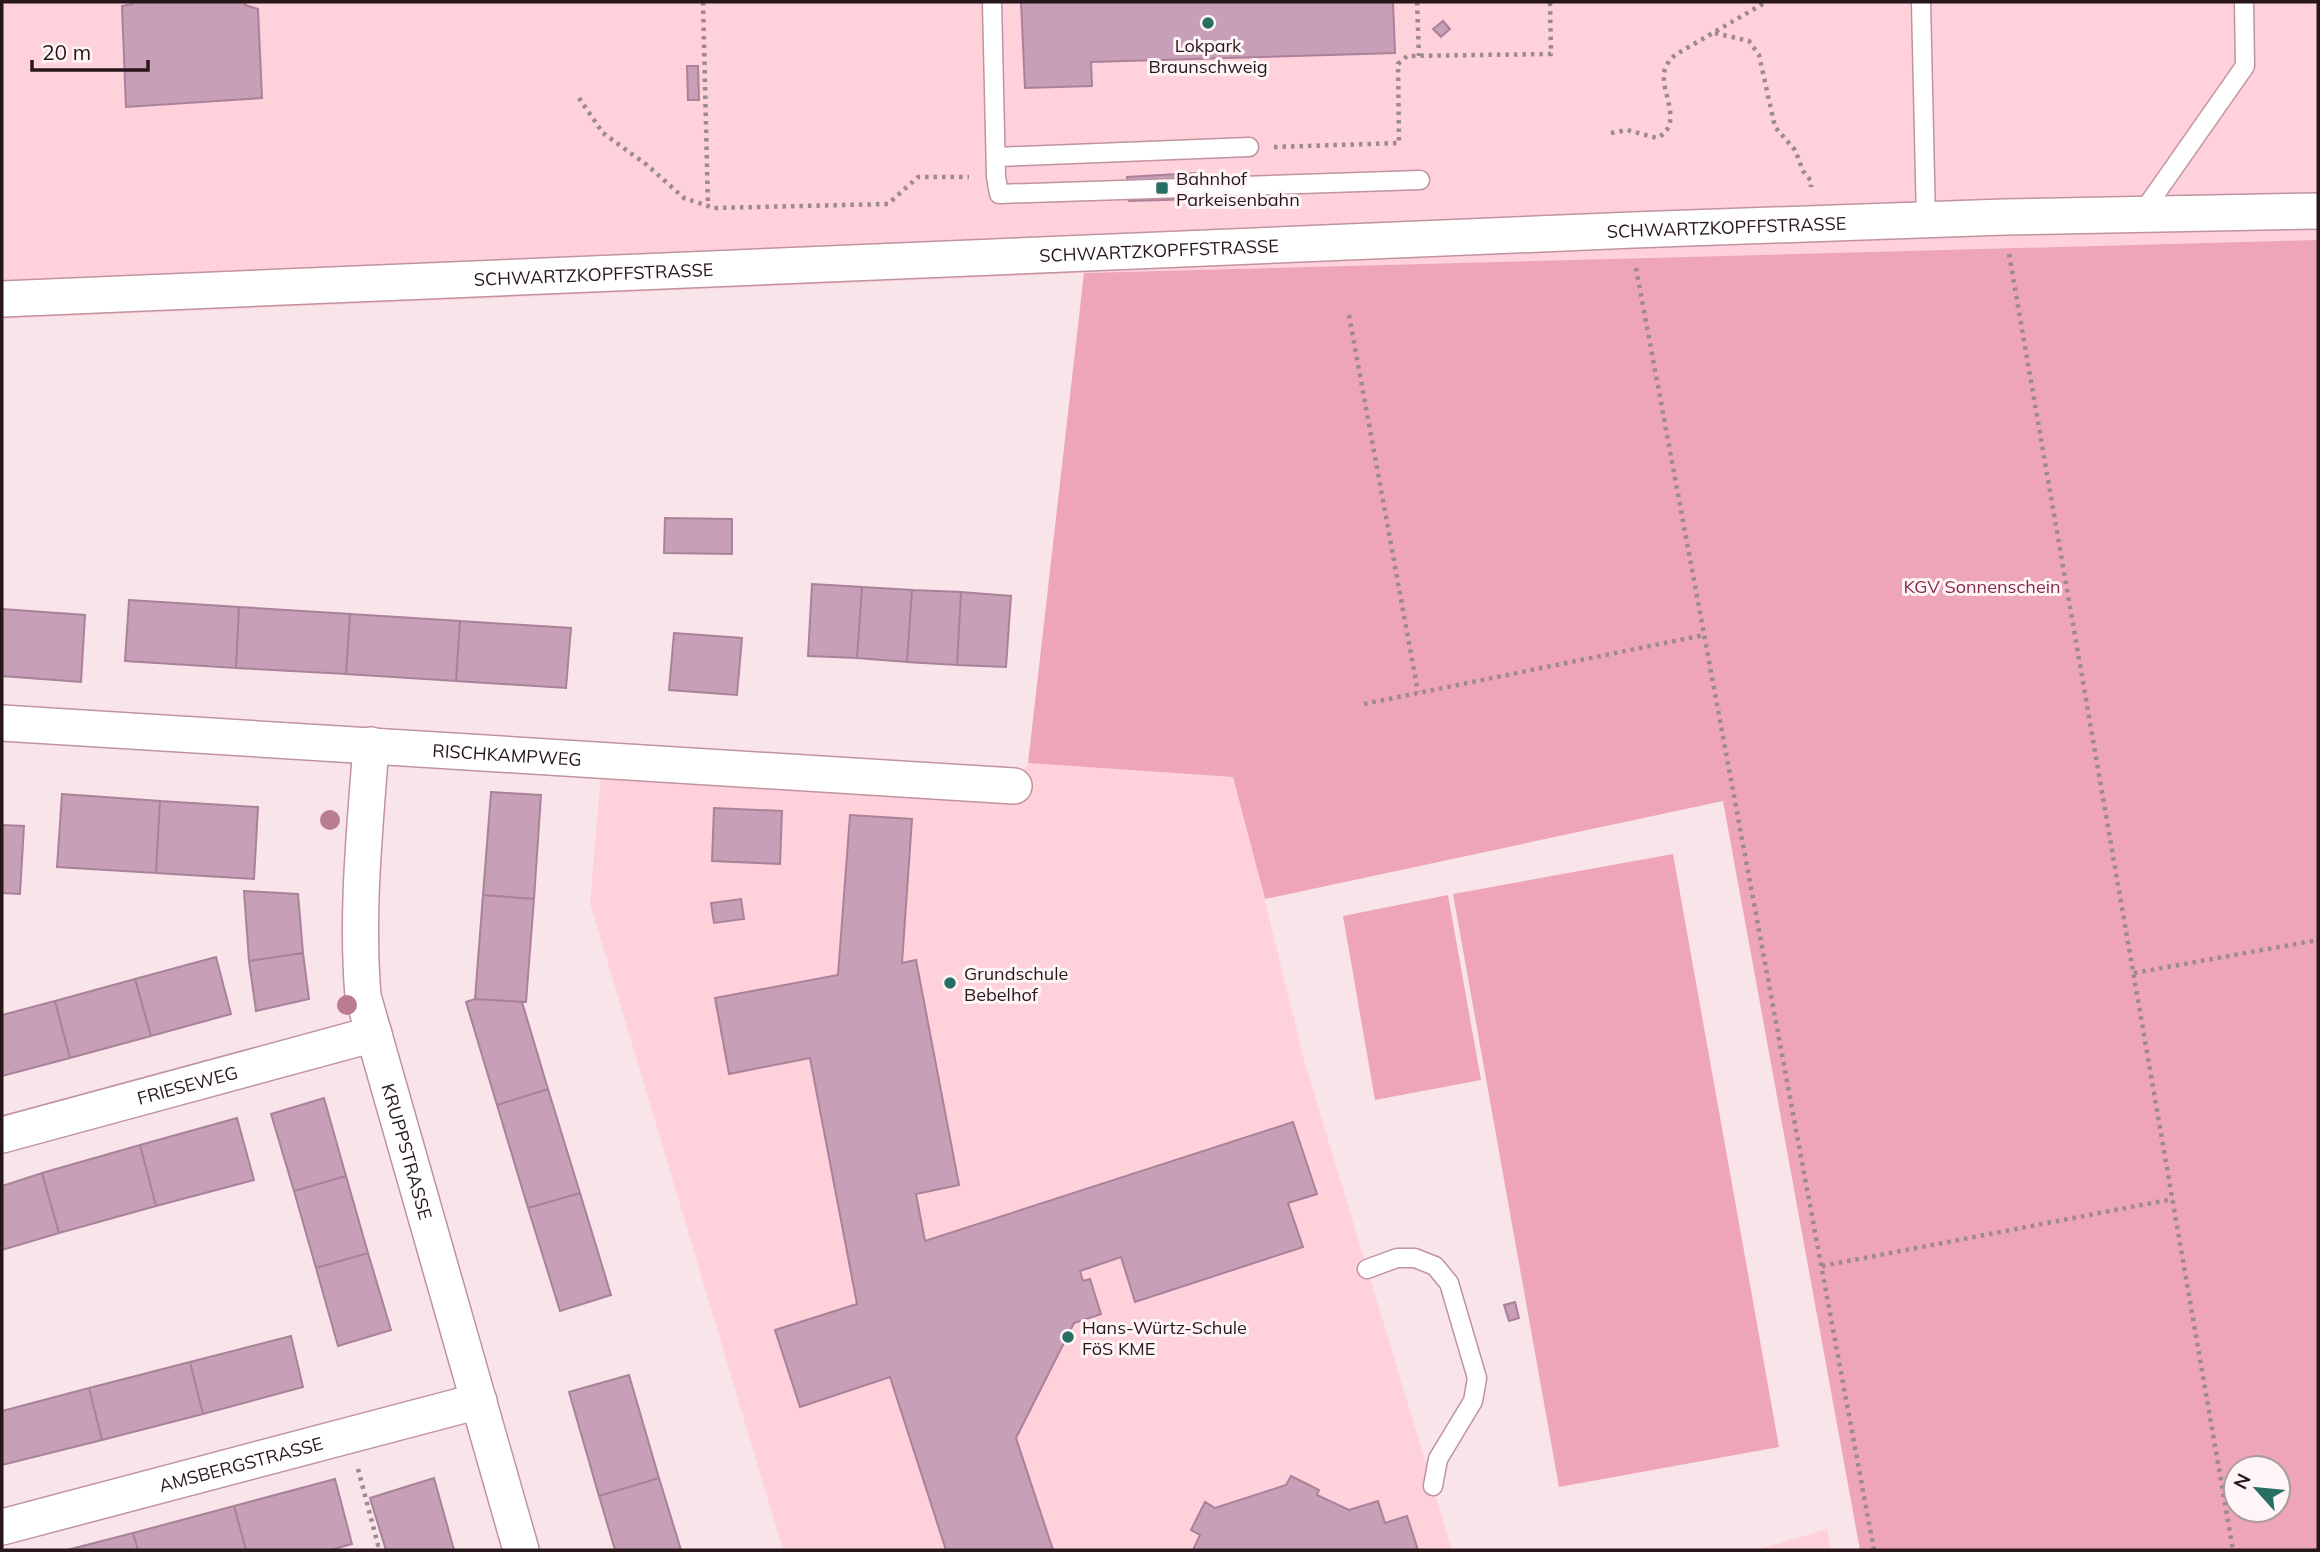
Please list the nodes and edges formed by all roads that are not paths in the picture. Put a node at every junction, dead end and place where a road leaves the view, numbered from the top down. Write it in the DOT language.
graph roads {
  1 [pos="992,2"];
  2 [pos="1921,2"];
  3 [pos="2244,2"];
  4 [pos="1249,148"];
  5 [pos="996,156"];
  6 [pos="1420,180"];
  7 [pos="2318,211"];
  8 [pos="2140,216"];
  9 [pos="1926,221"];
  10 [pos="2,299"];
  11 [pos="2,723"];
  12 [pos="371,745"];
  13 [pos="1014,786"];
  14 [pos="374,1034"];
  15 [pos="2,1135"];
  16 [pos="1367,1269"];
  17 [pos="479,1401"];
  18 [pos="1433,1486"];
  19 [pos="2,1527"];
  20 [pos="521,1550"];
  1 -- 5 [label="lane"];
  2 -- 9 [label="lane"];
  3 -- 8 [label="lane"];
  4 -- 5 [label="lane"];
  5 -- 6 [label="lane"];
  7 -- 8 [label="street, SCHWARTZKOPFFSTRASSE"];
  8 -- 9 [label="street, SCHWARTZKOPFFSTRASSE"];
  9 -- 10 [label="street, SCHWARTZKOPFFSTRASSE"];
  11 -- 12 [label="street, RISCHKAMPWEG"];
  12 -- 13 [label="street, RISCHKAMPWEG"];
  12 -- 14 [label="street, KRUPPSTRASSE"];
  14 -- 15 [label="street, FRIESEWEG"];
  14 -- 17 [label="street, KRUPPSTRASSE"];
  16 -- 18 [label="lane"];
  17 -- 19 [label="street, AMSBERGSTRASSE"];
  17 -- 20 [label="street, KRUPPSTRASSE"];
}
